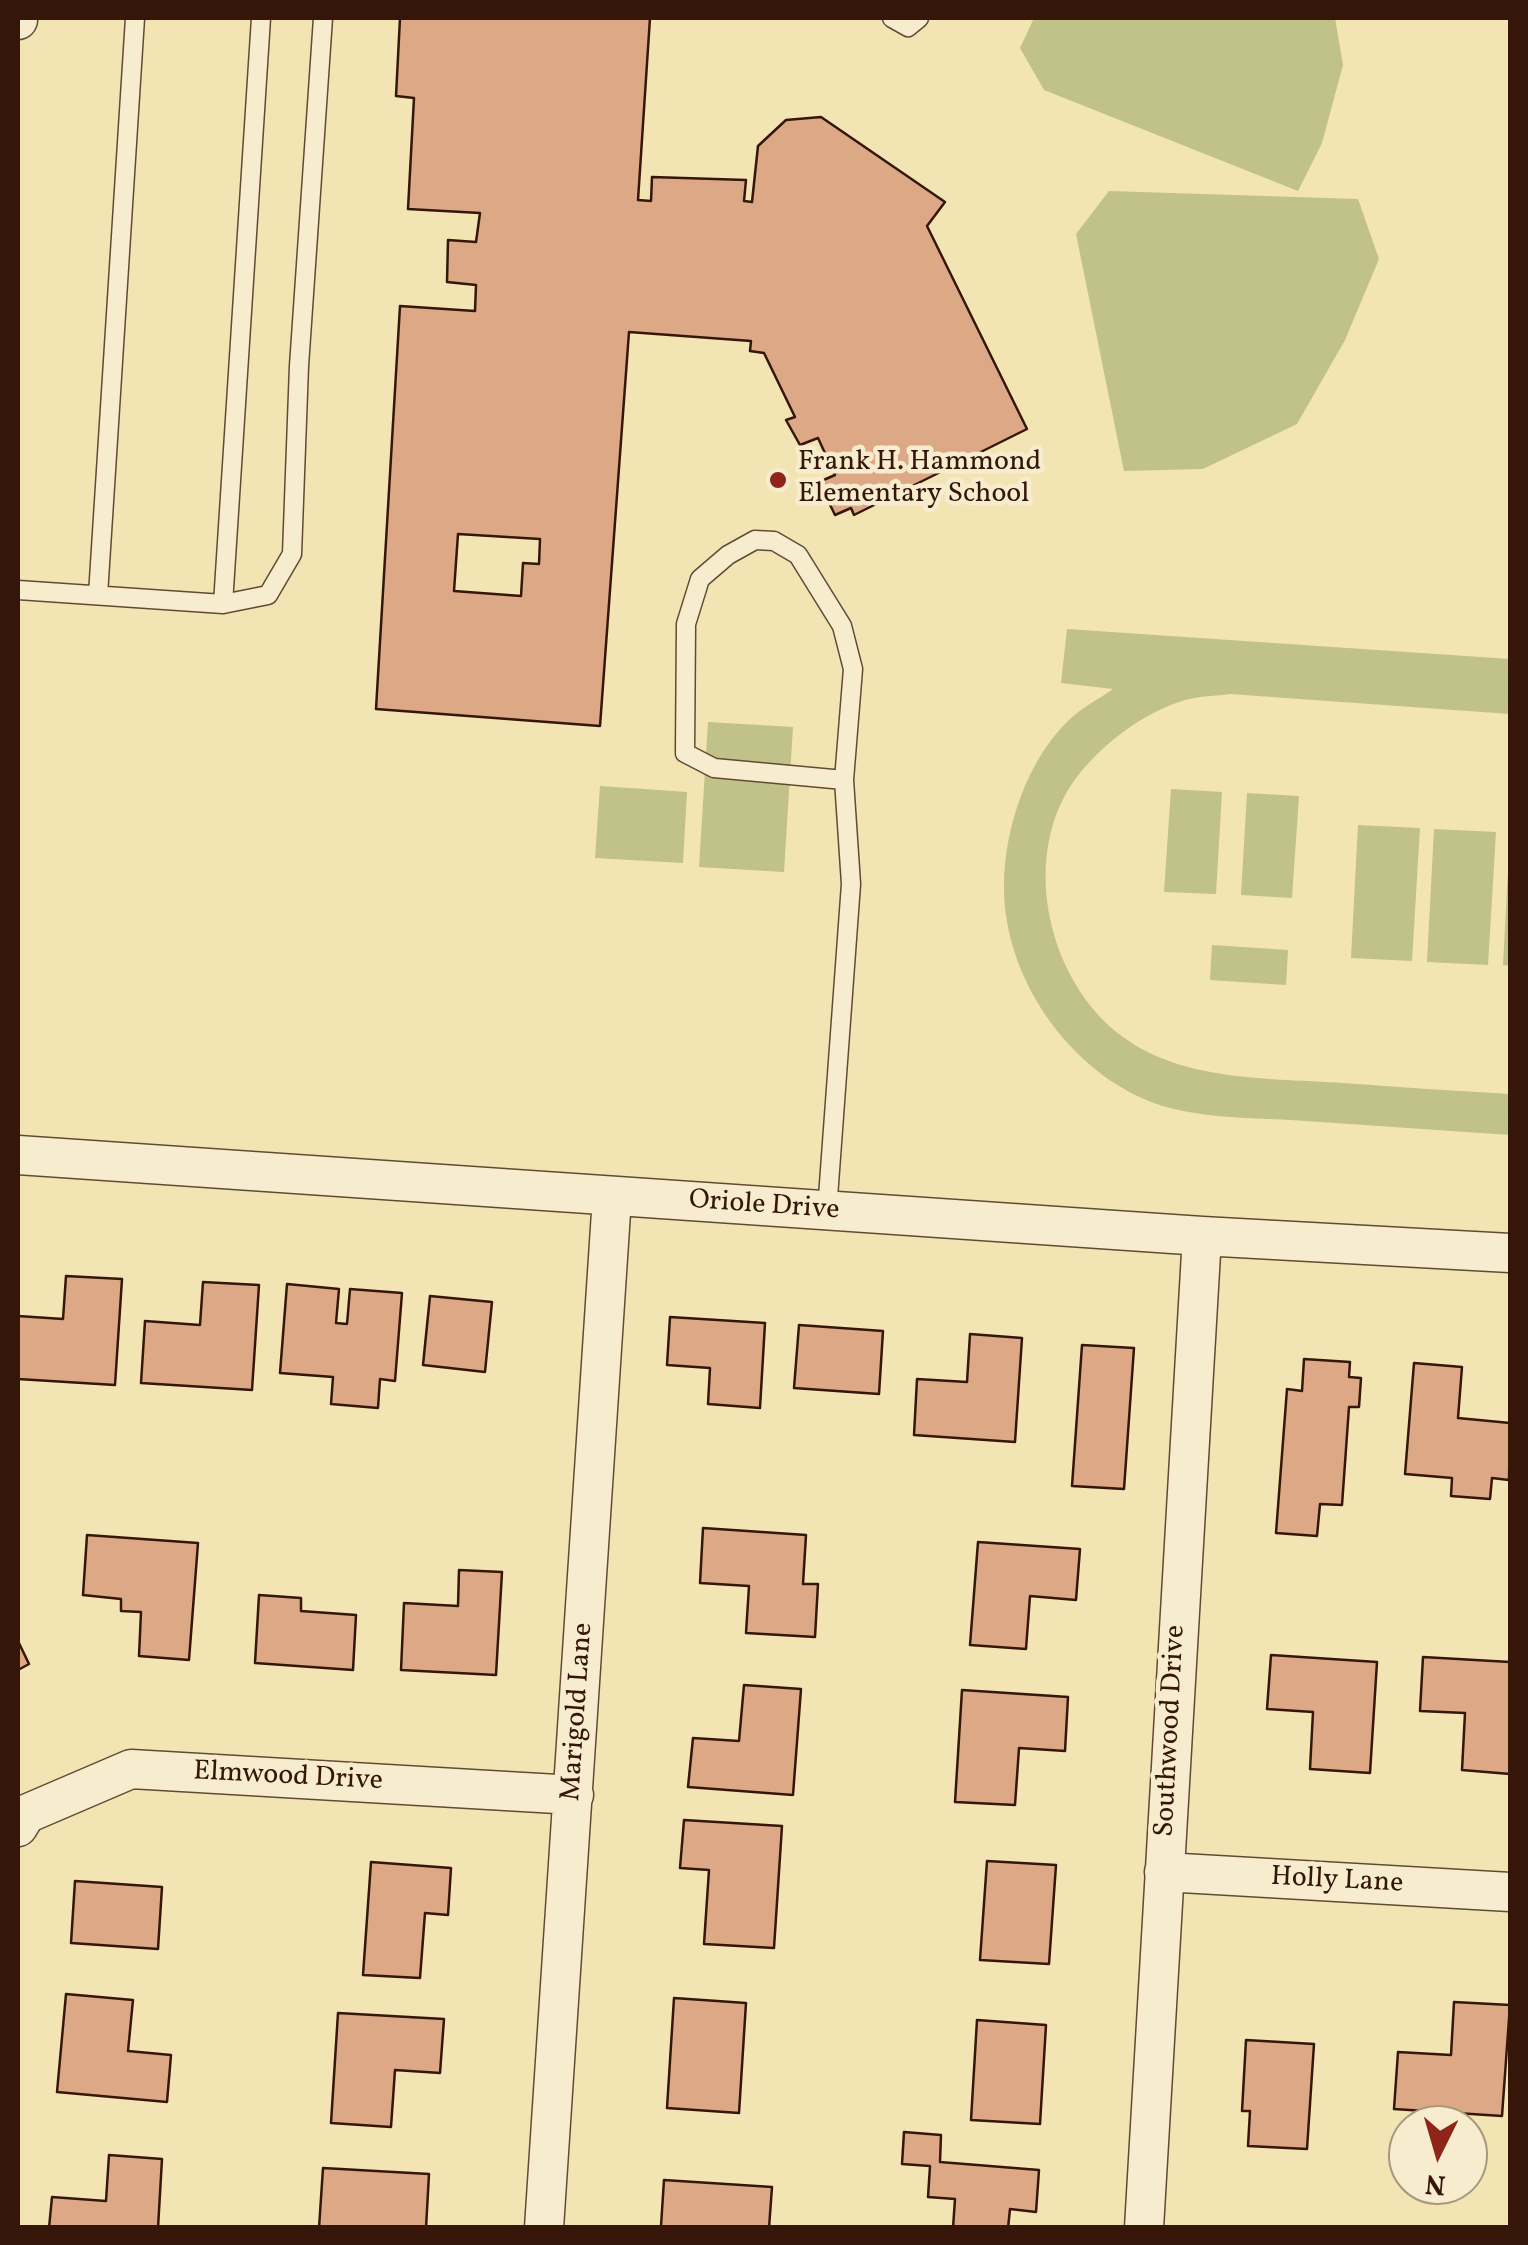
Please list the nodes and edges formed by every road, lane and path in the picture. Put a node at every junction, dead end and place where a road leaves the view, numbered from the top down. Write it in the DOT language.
graph roads {
  1 [pos="135,18"];
  2 [pos="262,18"];
  3 [pos="323,18"];
  4 [pos="892,18"];
  5 [pos="919,18"];
  6 [pos="18,590"];
  7 [pos="98,595"];
  8 [pos="223,604"];
  9 [pos="844,780"];
  10 [pos="18,1155"];
  11 [pos="612,1197"];
  12 [pos="827,1211"];
  13 [pos="1202,1236"];
  14 [pos="1510,1253"];
  15 [pos="574,1796"];
  16 [pos="18,1827"];
  17 [pos="1164,1872"];
  18 [pos="1510,1892"];
  19 [pos="544,2228"];
  20 [pos="1144,2228"];
  1 -- 7 [label="lane"];
  2 -- 8 [label="lane"];
  3 -- 8 [label="lane"];
  4 -- 5 [label="lane"];
  6 -- 7 [label="lane"];
  7 -- 8 [label="lane"];
  9 -- 9 [label="lane"];
  9 -- 12 [label="lane"];
  10 -- 11 [label="street, Oriole Drive"];
  11 -- 12 [label="street, Oriole Drive"];
  11 -- 15 [label="street, Marigold Lane"];
  12 -- 13 [label="street, Oriole Drive"];
  13 -- 14 [label="street, Oriole Drive"];
  13 -- 17 [label="street, Southwood Drive"];
  15 -- 16 [label="street, Elmwood Drive"];
  15 -- 19 [label="street, Marigold Lane"];
  17 -- 18 [label="street, Holly Lane"];
  17 -- 20 [label="street, Southwood Drive"];
}
